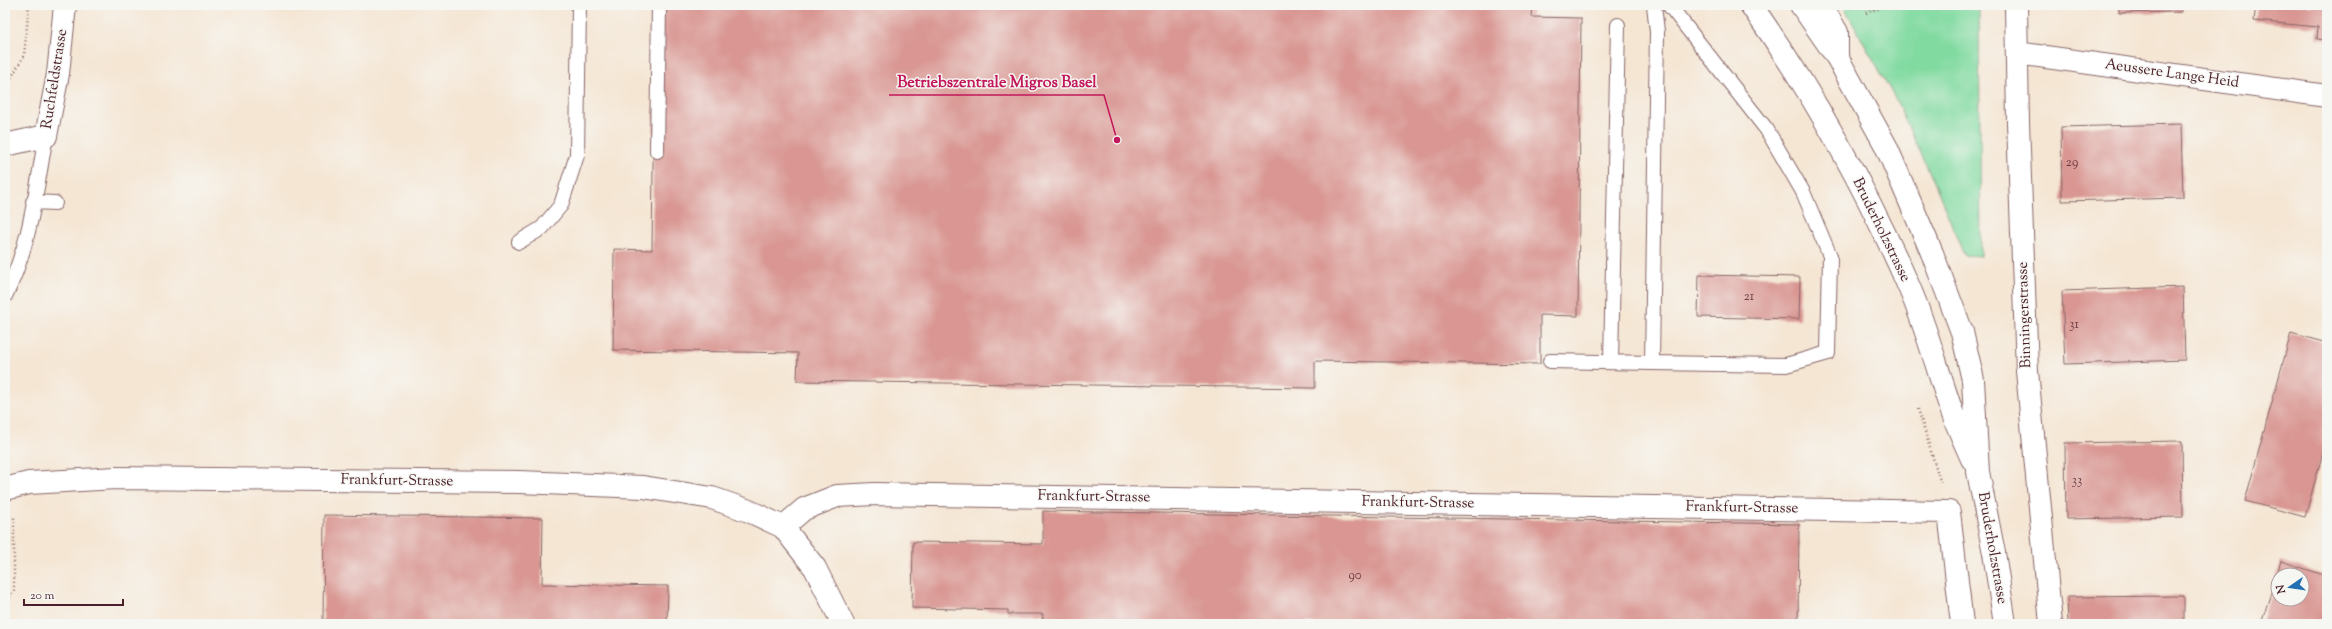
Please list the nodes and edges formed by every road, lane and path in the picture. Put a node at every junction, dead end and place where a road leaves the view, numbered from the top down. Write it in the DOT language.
graph roads {
  1 [pos="29,5"];
  2 [pos="65,5"];
  3 [pos="580,5"];
  4 [pos="659,5"];
  5 [pos="1654,5"];
  6 [pos="1669,5"];
  7 [pos="1751,5"];
  8 [pos="1801,5"];
  9 [pos="1822,5"];
  10 [pos="1889,5"];
  11 [pos="2016,5"];
  12 [pos="1866,14"];
  13 [pos="1618,25"];
  14 [pos="2017,53"];
  15 [pos="1837,57"];
  16 [pos="5,88"];
  17 [pos="2327,96"];
  18 [pos="46,136"];
  19 [pos="5,145"];
  20 [pos="657,150"];
  21 [pos="33,202"];
  22 [pos="55,203"];
  23 [pos="518,242"];
  24 [pos="5,296"];
  25 [pos="1550,361"];
  26 [pos="1611,362"];
  27 [pos="1652,363"];
  28 [pos="1916,402"];
  29 [pos="1978,472"];
  30 [pos="9,498"];
  31 [pos="1949,512"];
  32 [pos="784,527"];
  33 [pos="5,604"];
  34 [pos="844,624"];
  35 [pos="1962,624"];
  36 [pos="2005,624"];
  37 [pos="2051,624"];
  1 -- 16 [label="path"];
  2 -- 18 [label="street, Ruchfeldstrasse"];
  3 -- 23 [label="lane"];
  4 -- 20 [label="lane"];
  5 -- 27 [label="lane"];
  6 -- 27 [label="lane"];
  7 -- 29 [label="street, Bruderholzstrasse"];
  8 -- 15 [label="street, Bruderholzstrasse"];
  9 -- 15 [label="street"];
  10 -- 12 [label="path"];
  11 -- 14 [label="street, Binningerstrasse"];
  13 -- 26 [label="lane"];
  14 -- 17 [label="street, Aeussere Lange Heid"];
  14 -- 37 [label="street, Binningerstrasse"];
  15 -- 29 [label="street, Bruderholzstrasse"];
  18 -- 19 [label="street, Ruchfeldstrasse"];
  18 -- 21 [label="lane"];
  21 -- 22 [label="lane"];
  21 -- 24 [label="lane"];
  25 -- 26 [label="lane"];
  26 -- 27 [label="lane"];
  28 -- 31 [label="path"];
  29 -- 36 [label="street, Bruderholzstrasse"];
  30 -- 32 [label="street, Frankfurt-Strasse"];
  30 -- 33 [label="path"];
  31 -- 32 [label="street, Frankfurt-Strasse"];
  31 -- 35 [label="street"];
  32 -- 34 [label="street, Frankfurt-Strasse"];
}
